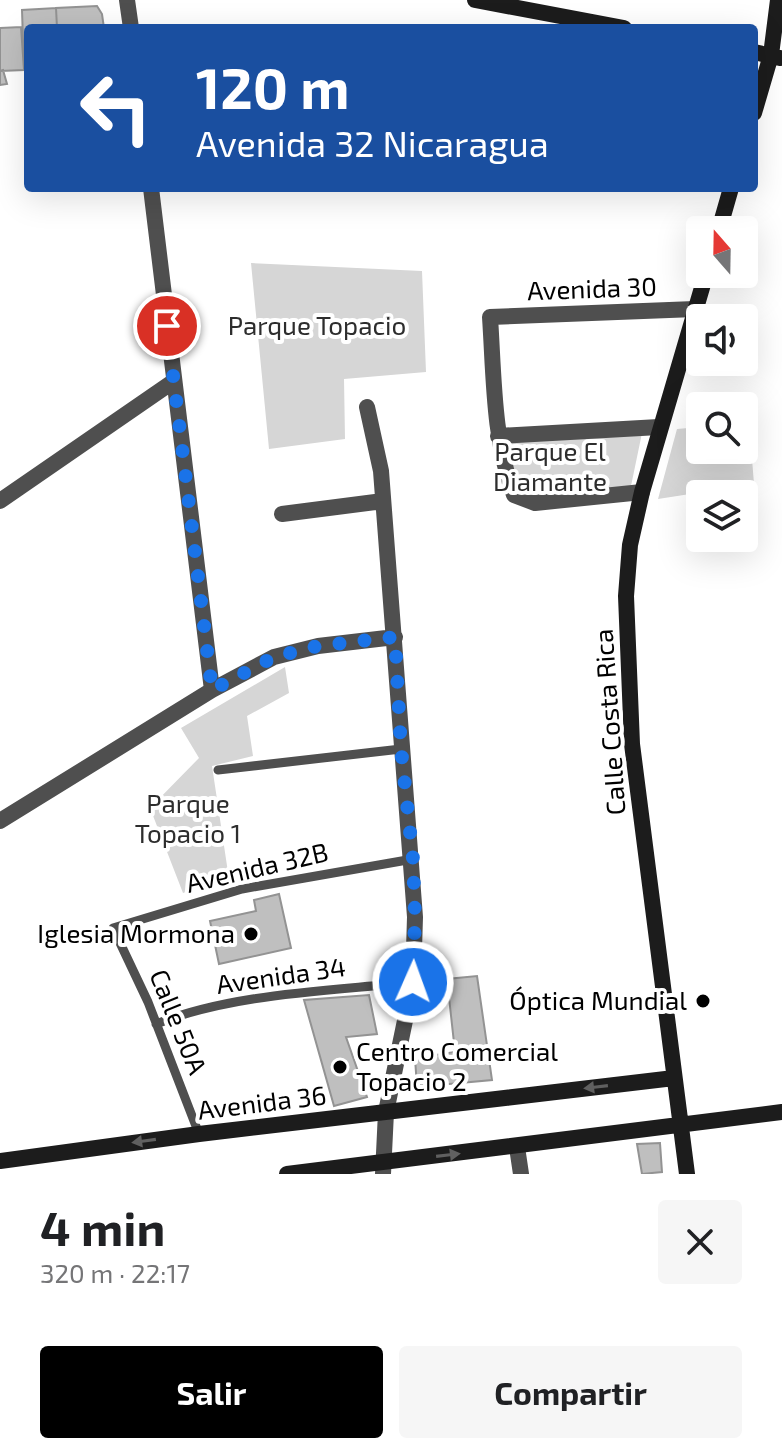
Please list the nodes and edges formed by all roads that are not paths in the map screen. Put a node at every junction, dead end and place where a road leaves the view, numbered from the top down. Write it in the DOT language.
graph roads {
  1 [pos="127,0"];
  2 [pos="475,0"];
  3 [pos="778,0"];
  4 [pos="130,24"];
  5 [pos="603,24"];
  6 [pos="777,56"];
  7 [pos="758,103"];
  8 [pos="151,192"];
  9 [pos="730,192"];
  10 [pos="723,216"];
  11 [pos="686,309"];
  12 [pos="686,338"];
  13 [pos="174,381"];
  14 [pos="367,407"];
  15 [pos="659,427"];
  16 [pos="498,436"];
  17 [pos="642,492"];
  18 [pos="0,494"];
  19 [pos="0,501"];
  20 [pos="383,501"];
  21 [pos="282,514"];
  22 [pos="395,637"];
  23 [pos="212,690"];
  24 [pos="401,749"];
  25 [pos="218,770"];
  26 [pos="0,821"];
  27 [pos="413,859"];
  28 [pos="113,928"];
  29 [pos="413,982"];
  30 [pos="156,1024"];
  31 [pos="674,1078"];
  32 [pos="386,1112"];
  33 [pos="782,1112"];
  34 [pos="680,1126"];
  35 [pos="199,1134"];
  36 [pos="517,1147"];
  37 [pos="0,1161"];
  38 [pos="382,1169"];
  39 [pos="287,1174"];
  40 [pos="521,1174"];
  41 [pos="687,1174"];
  1 -- 4 [label="street"];
  2 -- 5 [label="street"];
  3 -- 6 [label="street"];
  6 -- 7 [label="street"];
  8 -- 13 [label="street"];
  9 -- 10 [label="street"];
  11 -- 16 [label="street, Avenida 30"];
  12 -- 15 [label="street, Calle Costa Rica"];
  13 -- 19 [label="street"];
  13 -- 23 [label="street"];
  14 -- 20 [label="street"];
  15 -- 16 [label="street"];
  15 -- 17 [label="street, Calle Costa Rica"];
  16 -- 17 [label="street"];
  17 -- 31 [label="street, Calle Costa Rica"];
  18 -- 19 [label="street"];
  20 -- 21 [label="street"];
  20 -- 22 [label="street"];
  22 -- 23 [label="street"];
  22 -- 24 [label="street"];
  23 -- 26 [label="street"];
  24 -- 25 [label="lane"];
  24 -- 27 [label="street"];
  27 -- 28 [label="lane, Avenida 32B"];
  27 -- 29 [label="street"];
  28 -- 30 [label="lane, Calle 50A"];
  29 -- 30 [label="lane, Avenida 34"];
  29 -- 32 [label="street"];
  30 -- 35 [label="lane, Calle 50A"];
  31 -- 32 [label="street, Avenida 36, one-way"];
  31 -- 34 [label="street, Calle Costa Rica"];
  32 -- 35 [label="street, Avenida 36"];
  32 -- 38 [label="street"];
  33 -- 34 [label="street"];
  34 -- 36 [label="street"];
  34 -- 41 [label="street, Calle Costa Rica"];
  35 -- 37 [label="street, Avenida 36, one-way"];
  38 -- 36 [label="street, one-way"];
  36 -- 40 [label="street"];
  38 -- 39 [label="street"];
}
